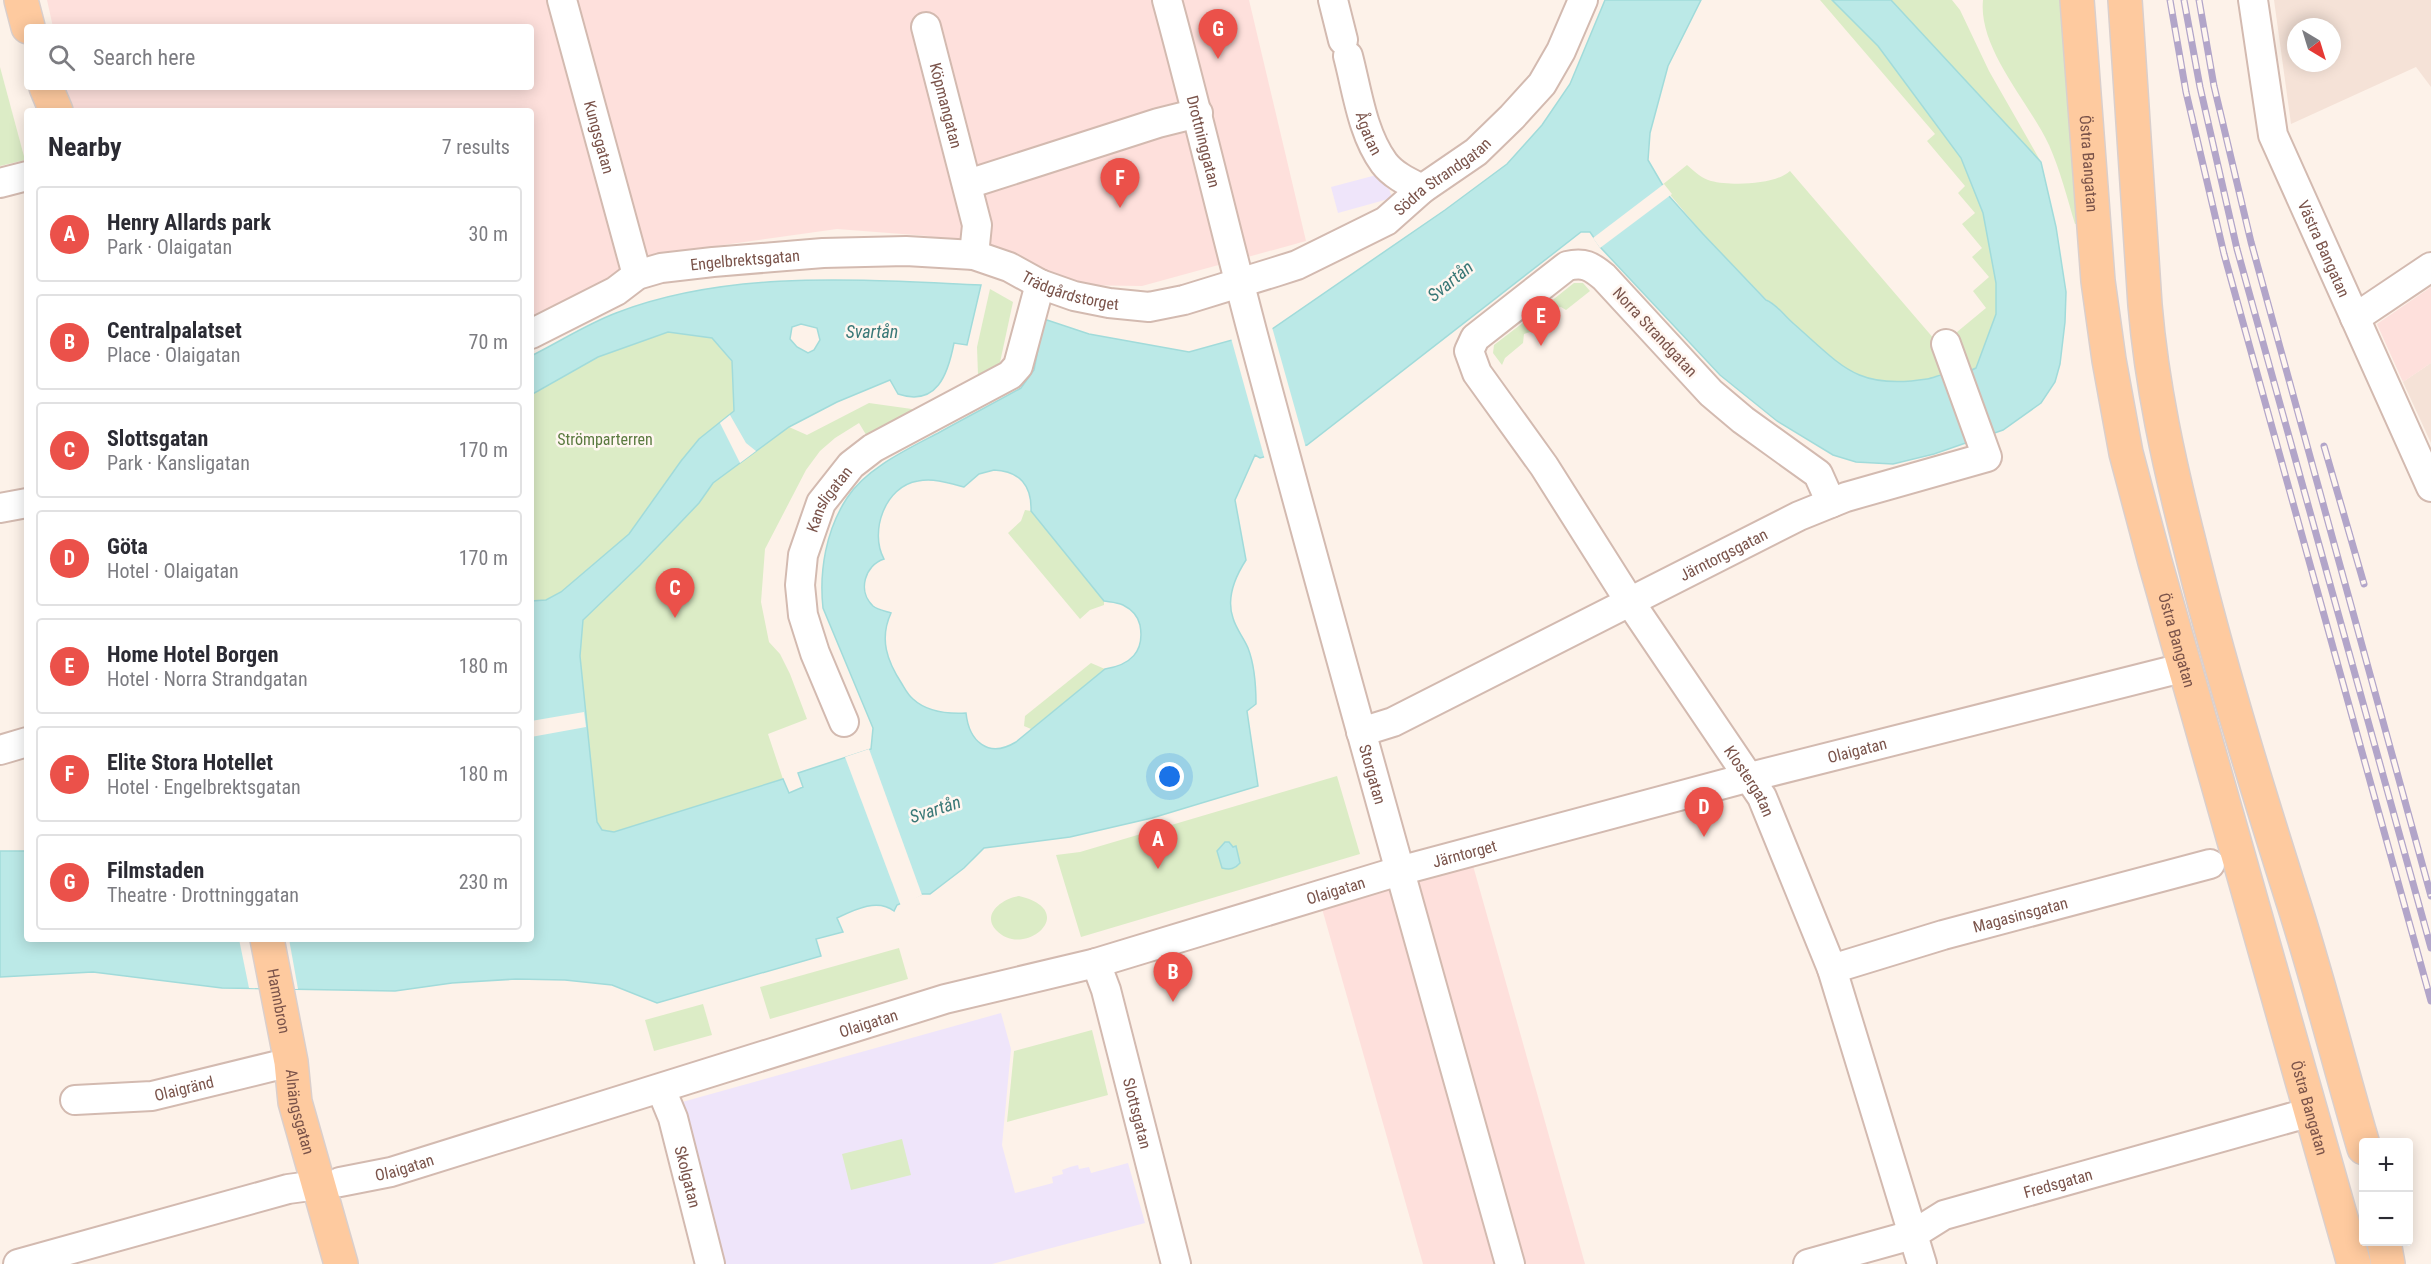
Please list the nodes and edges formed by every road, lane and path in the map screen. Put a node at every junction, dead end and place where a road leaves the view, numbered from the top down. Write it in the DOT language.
graph roads {
  1 [pos="21,0"];
  2 [pos="562,0"];
  3 [pos="1167,0"];
  4 [pos="1333,0"];
  5 [pos="1583,0"];
  6 [pos="2077,0"];
  7 [pos="2125,0"];
  8 [pos="2253,0"];
  9 [pos="27,24"];
  10 [pos="926,27"];
  11 [pos="44,90"];
  12 [pos="46,90"];
  13 [pos="47,108"];
  14 [pos="54,108"];
  15 [pos="1198,113"];
  16 [pos="24,177"];
  17 [pos="0,183"];
  18 [pos="968,184"];
  19 [pos="1422,189"];
  20 [pos="974,255"];
  21 [pos="2431,267"];
  22 [pos="637,275"];
  23 [pos="1241,283"];
  24 [pos="1040,284"];
  25 [pos="2355,318"];
  26 [pos="534,332"];
  27 [pos="1469,351"];
  28 [pos="1951,357"];
  29 [pos="2431,488"];
  30 [pos="1831,502"];
  31 [pos="24,504"];
  32 [pos="0,508"];
  33 [pos="0,520"];
  34 [pos="24,520"];
  35 [pos="1630,602"];
  36 [pos="2219,657"];
  37 [pos="2186,666"];
  38 [pos="843,722"];
  39 [pos="1360,732"];
  40 [pos="1750,777"];
  41 [pos="1528,837"];
  42 [pos="2210,864"];
  43 [pos="1400,871"];
  44 [pos="267,942"];
  45 [pos="1096,963"];
  46 [pos="1832,969"];
  47 [pos="291,1062"];
  48 [pos="661,1089"];
  49 [pos="75,1100"];
  50 [pos="2311,1112"];
  51 [pos="2361,1138"];
  52 [pos="329,1183"];
  53 [pos="1912,1235"];
  54 [pos="2385,1246"];
  55 [pos="18,1264"];
  56 [pos="341,1264"];
  57 [pos="359,1264"];
  58 [pos="711,1264"];
  59 [pos="1176,1264"];
  60 [pos="1510,1264"];
  61 [pos="1808,1264"];
  62 [pos="1922,1264"];
  63 [pos="2354,1264"];
  64 [pos="2388,1264"];
  1 -- 9 [label="main road"];
  2 -- 22 [label="street, Kungsgatan"];
  3 -- 15 [label="street, Drottninggatan"];
  4 -- 19 [label="street, Ågatan"];
  5 -- 19 [label="street, Södra Strandgatan"];
  6 -- 37 [label="main road, Östra Bangatan"];
  7 -- 36 [label="main road, Östra Bangatan"];
  8 -- 25 [label="street, Västra Bangatan"];
  10 -- 18 [label="street, Köpmangatan"];
  11 -- 13 [label="main road"];
  12 -- 14 [label="main road"];
  15 -- 18 [label="street"];
  15 -- 23 [label="street, Drottninggatan"];
  16 -- 17 [label="street"];
  18 -- 20 [label="street"];
  19 -- 23 [label="street, Södra Strandgatan"];
  20 -- 22 [label="street, Engelbrektsgatan"];
  20 -- 24 [label="street, Trädgårdstorget"];
  21 -- 25 [label="street"];
  22 -- 26 [label="street, Engelbrektsgatan"];
  23 -- 24 [label="street, Trädgårdstorget"];
  23 -- 39 [label="street, Storgatan"];
  24 -- 38 [label="street, Kansligatan"];
  25 -- 29 [label="street, Västra Bangatan"];
  27 -- 30 [label="street, Norra Strandgatan"];
  27 -- 35 [label="street, Klostergatan"];
  28 -- 30 [label="street, Järntorgsgatan"];
  30 -- 35 [label="street, Järntorgsgatan"];
  31 -- 32 [label="street"];
  33 -- 34 [label="street"];
  35 -- 39 [label="street, Järntorgsgatan"];
  35 -- 40 [label="street, Klostergatan"];
  36 -- 37 [label="main road"];
  36 -- 51 [label="main road, Östra Bangatan"];
  37 -- 40 [label="street, Olaigatan"];
  37 -- 50 [label="main road, Östra Bangatan"];
  39 -- 43 [label="street, Storgatan"];
  40 -- 41 [label="street, Olaigatan"];
  40 -- 46 [label="street, Klostergatan"];
  41 -- 43 [label="street, Järntorget"];
  42 -- 46 [label="street, Magasinsgatan"];
  43 -- 45 [label="street, Olaigatan"];
  43 -- 60 [label="street, Storgatan"];
  44 -- 47 [label="main road, Hamnbron"];
  45 -- 48 [label="street, Olaigatan"];
  45 -- 59 [label="street, Slottsgatan"];
  46 -- 53 [label="street, Klostergatan"];
  47 -- 49 [label="street, Olaigränd"];
  47 -- 52 [label="main road, Alnängsgatan"];
  48 -- 52 [label="street, Olaigatan"];
  48 -- 58 [label="street, Skolgatan"];
  50 -- 53 [label="street, Fredsgatan"];
  50 -- 63 [label="main road, Östra Bangatan"];
  52 -- 55 [label="street, Olaigatan"];
  52 -- 56 [label="main road, Alnängsgatan"];
  52 -- 57 [label="main road, Alnängsgatan"];
  53 -- 61 [label="street, Fredsgatan"];
  53 -- 62 [label="street, Klostergatan"];
  54 -- 64 [label="main road"];
}
